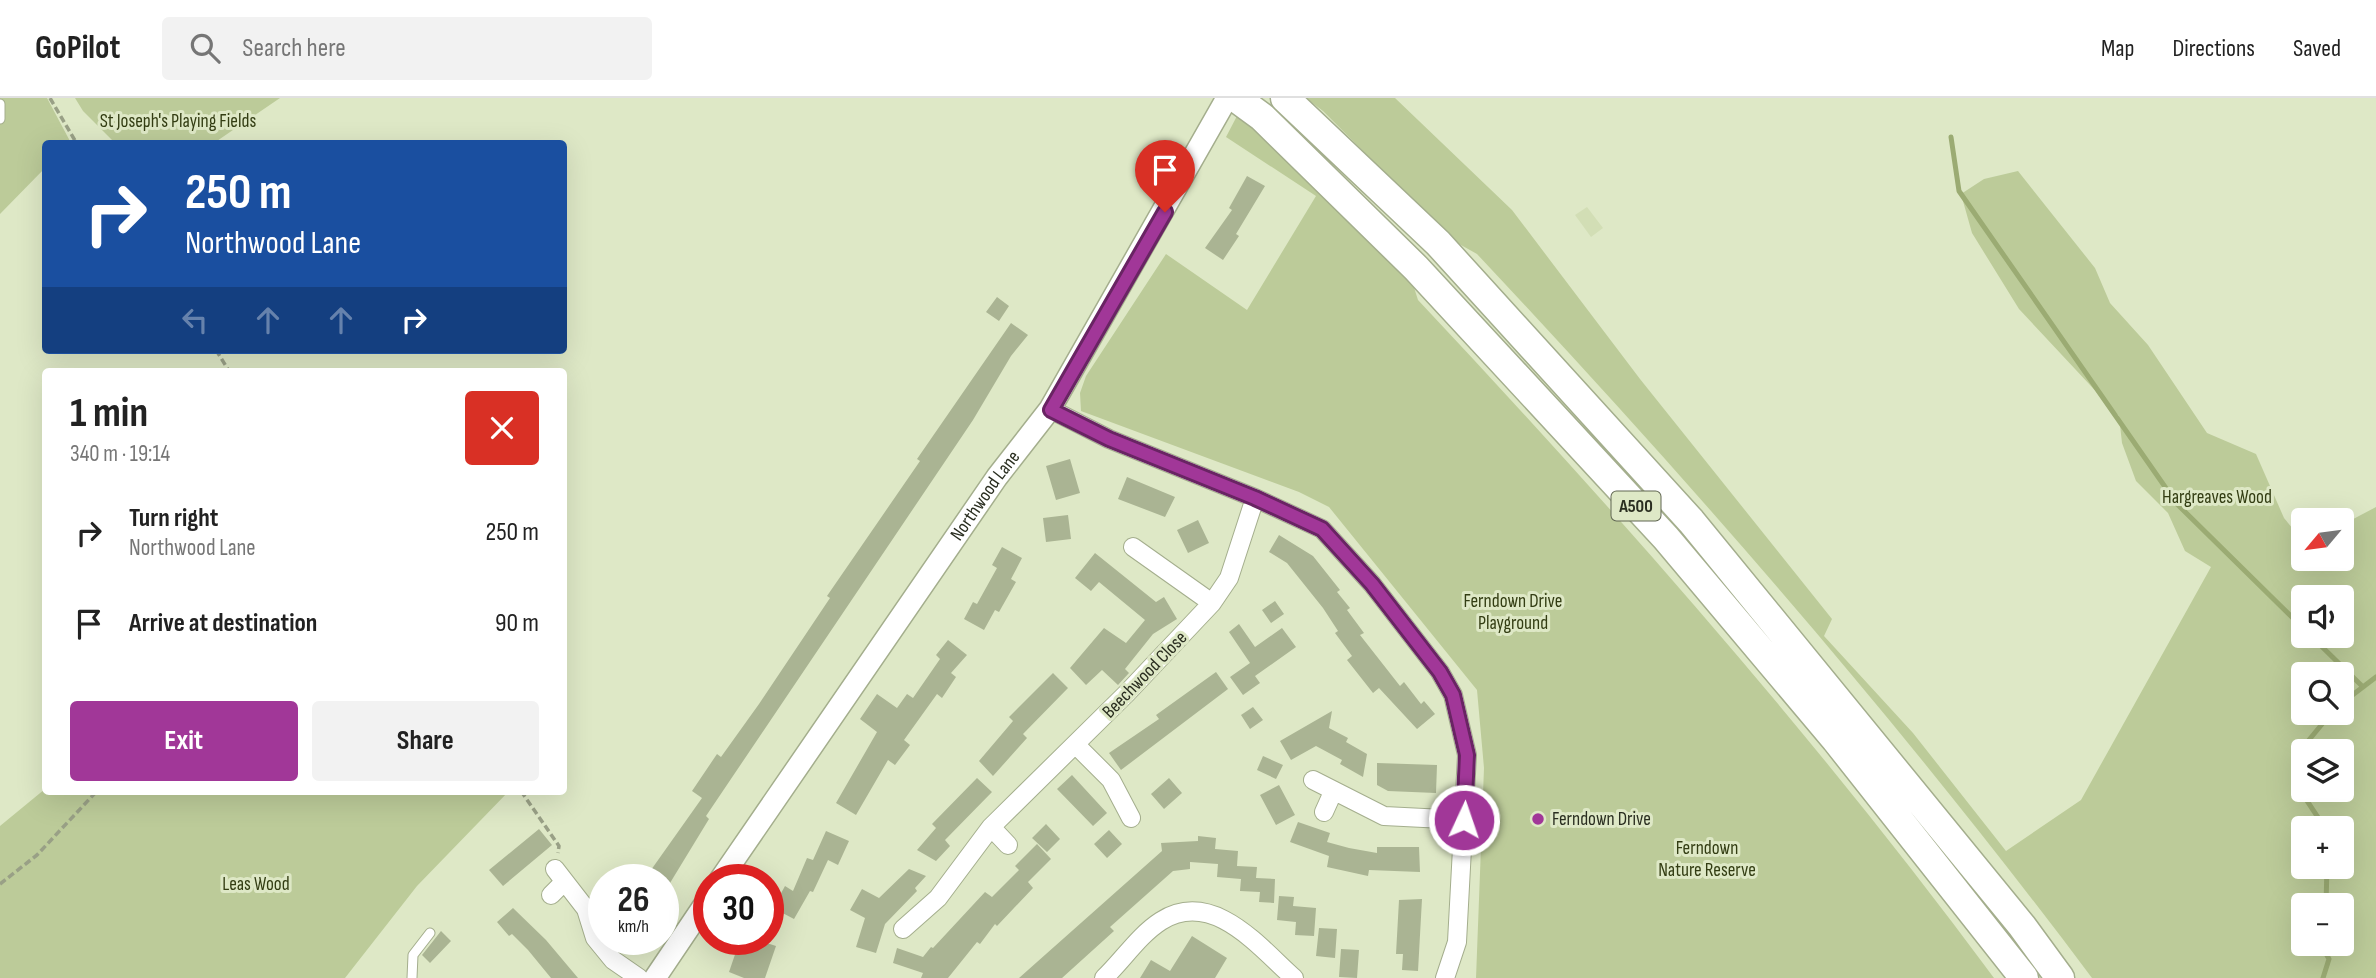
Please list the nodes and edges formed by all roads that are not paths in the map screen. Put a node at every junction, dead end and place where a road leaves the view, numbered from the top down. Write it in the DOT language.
graph roads {
  1 [pos="1227,98"];
  2 [pos="1237,98"];
  3 [pos="1285,98"];
  4 [pos="0,104"];
  5 [pos="0,119"];
  6 [pos="1051,410"];
  7 [pos="1255,498"];
  8 [pos="1133,547"];
  9 [pos="1212,603"];
  10 [pos="1076,745"];
  11 [pos="1313,780"];
  12 [pos="1333,792"];
  13 [pos="1324,812"];
  14 [pos="1131,818"];
  15 [pos="1464,820"];
  16 [pos="991,827"];
  17 [pos="1008,845"];
  18 [pos="731,864"];
  19 [pos="557,882"];
  20 [pos="693,922"];
  21 [pos="903,929"];
  22 [pos="430,933"];
  23 [pos="412,978"];
  24 [pos="639,978"];
  25 [pos="655,978"];
  26 [pos="1104,978"];
  27 [pos="1294,978"];
  28 [pos="1445,978"];
  29 [pos="2024,978"];
  30 [pos="2060,978"];
  1 -- 6 [label="street, Northwood Lane"];
  2 -- 29 [label="highway, A500"];
  3 -- 30 [label="highway, A500"];
  4 -- 5 [label="lane"];
  6 -- 7 [label="street"];
  6 -- 18 [label="street, Northwood Lane"];
  7 -- 9 [label="street, Beechwood Close"];
  7 -- 15 [label="street"];
  8 -- 9 [label="street"];
  9 -- 10 [label="street, Beechwood Close"];
  10 -- 14 [label="street"];
  10 -- 16 [label="street, Beechwood Close"];
  11 -- 12 [label="street"];
  12 -- 13 [label="street"];
  12 -- 15 [label="street"];
  15 -- 28 [label="street"];
  16 -- 17 [label="street"];
  16 -- 21 [label="street, Beechwood Close"];
  19 -- 24 [label="street"];
  20 -- 25 [label="street"];
  22 -- 23 [label="lane"];
  26 -- 27 [label="street"];
}
